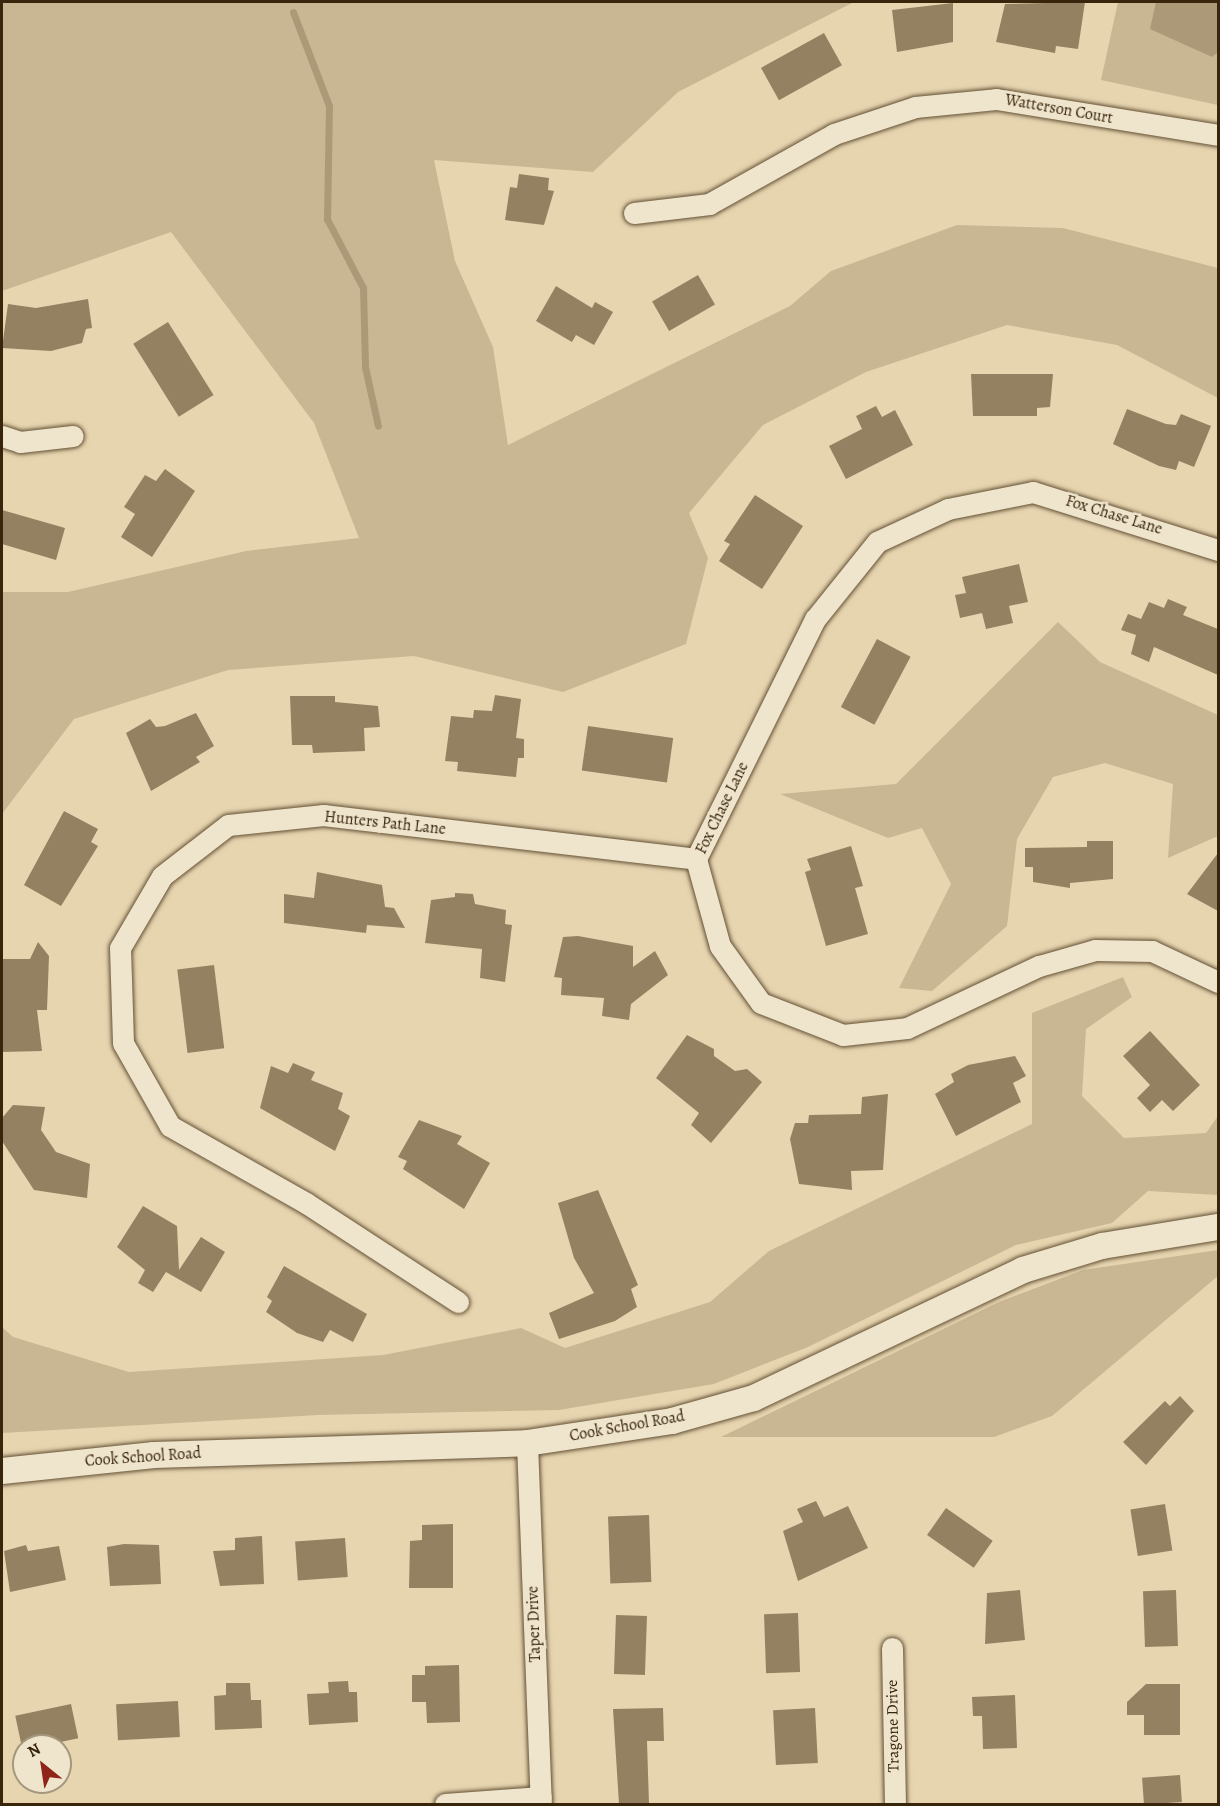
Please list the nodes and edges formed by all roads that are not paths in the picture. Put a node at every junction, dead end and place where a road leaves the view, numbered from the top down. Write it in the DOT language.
graph roads {
  1 [pos="1218,135"];
  2 [pos="634,213"];
  3 [pos="2,436"];
  4 [pos="73,436"];
  5 [pos="1218,550"];
  6 [pos="696,859"];
  7 [pos="1218,982"];
  8 [pos="1218,1227"];
  9 [pos="458,1302"];
  10 [pos="527,1443"];
  11 [pos="2,1471"];
  12 [pos="892,1648"];
  13 [pos="541,1801"];
  14 [pos="445,1804"];
  15 [pos="895,1804"];
  1 -- 2 [label="street, Watterson Court"];
  3 -- 4 [label="street"];
  5 -- 6 [label="street, Fox Chase Lane"];
  6 -- 7 [label="street, Fox Chase Lane"];
  6 -- 9 [label="street, Hunters Path Lane"];
  8 -- 10 [label="street, Cook School Road"];
  10 -- 11 [label="street, Cook School Road"];
  10 -- 13 [label="street, Taper Drive"];
  12 -- 15 [label="street, Tragone Drive"];
  13 -- 14 [label="street"];
}
